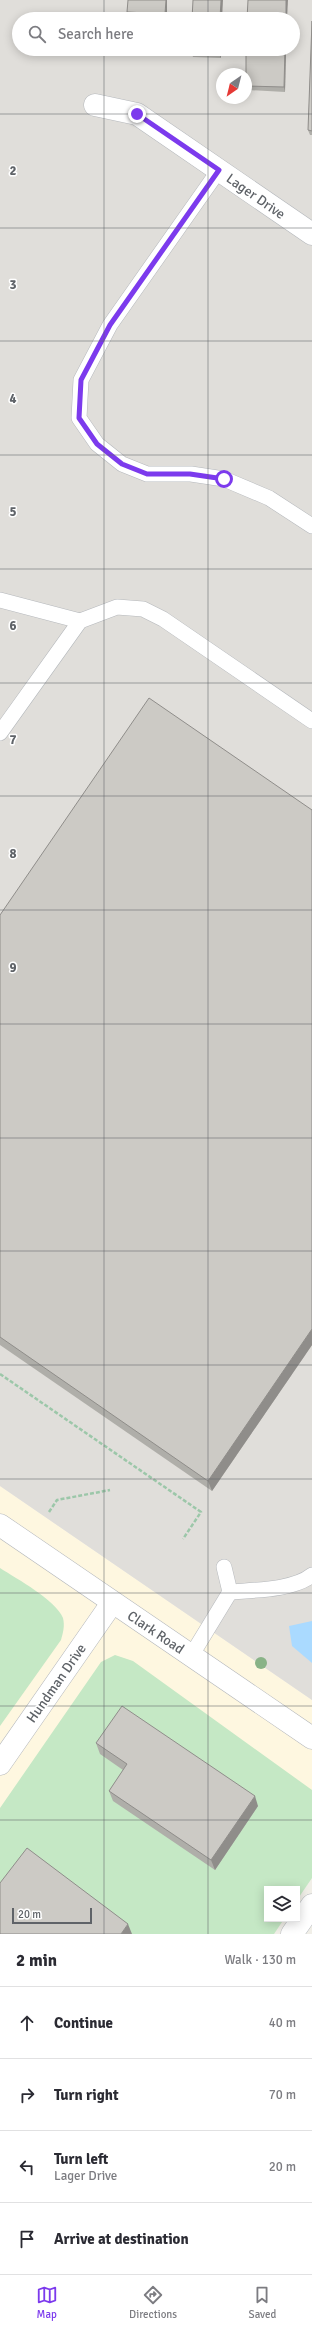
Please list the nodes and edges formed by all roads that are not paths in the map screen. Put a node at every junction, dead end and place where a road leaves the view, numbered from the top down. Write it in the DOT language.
graph roads {
  1 [pos="95,105"];
  2 [pos="219,170"];
  3 [pos="312,234"];
  4 [pos="312,526"];
  5 [pos="0,600"];
  6 [pos="80,621"];
  7 [pos="312,721"];
  8 [pos="0,733"];
  9 [pos="0,1525"];
  10 [pos="224,1567"];
  11 [pos="312,1575"];
  12 [pos="230,1592"];
  13 [pos="112,1603"];
  14 [pos="191,1656"];
  15 [pos="312,1738"];
  16 [pos="0,1764"];
  17 [pos="312,1904"];
  18 [pos="292,1934"];
  1 -- 2 [label="street, Lager Drive"];
  2 -- 3 [label="street, Lager Drive"];
  2 -- 4 [label="lane"];
  5 -- 6 [label="lane"];
  6 -- 7 [label="lane"];
  6 -- 8 [label="lane"];
  9 -- 13 [label="street, Clark Road"];
  10 -- 12 [label="lane"];
  11 -- 12 [label="lane"];
  12 -- 14 [label="lane"];
  13 -- 14 [label="street, Clark Road"];
  13 -- 16 [label="street, Hundman Drive"];
  14 -- 15 [label="street, Clark Road"];
  17 -- 18 [label="street"];
}
